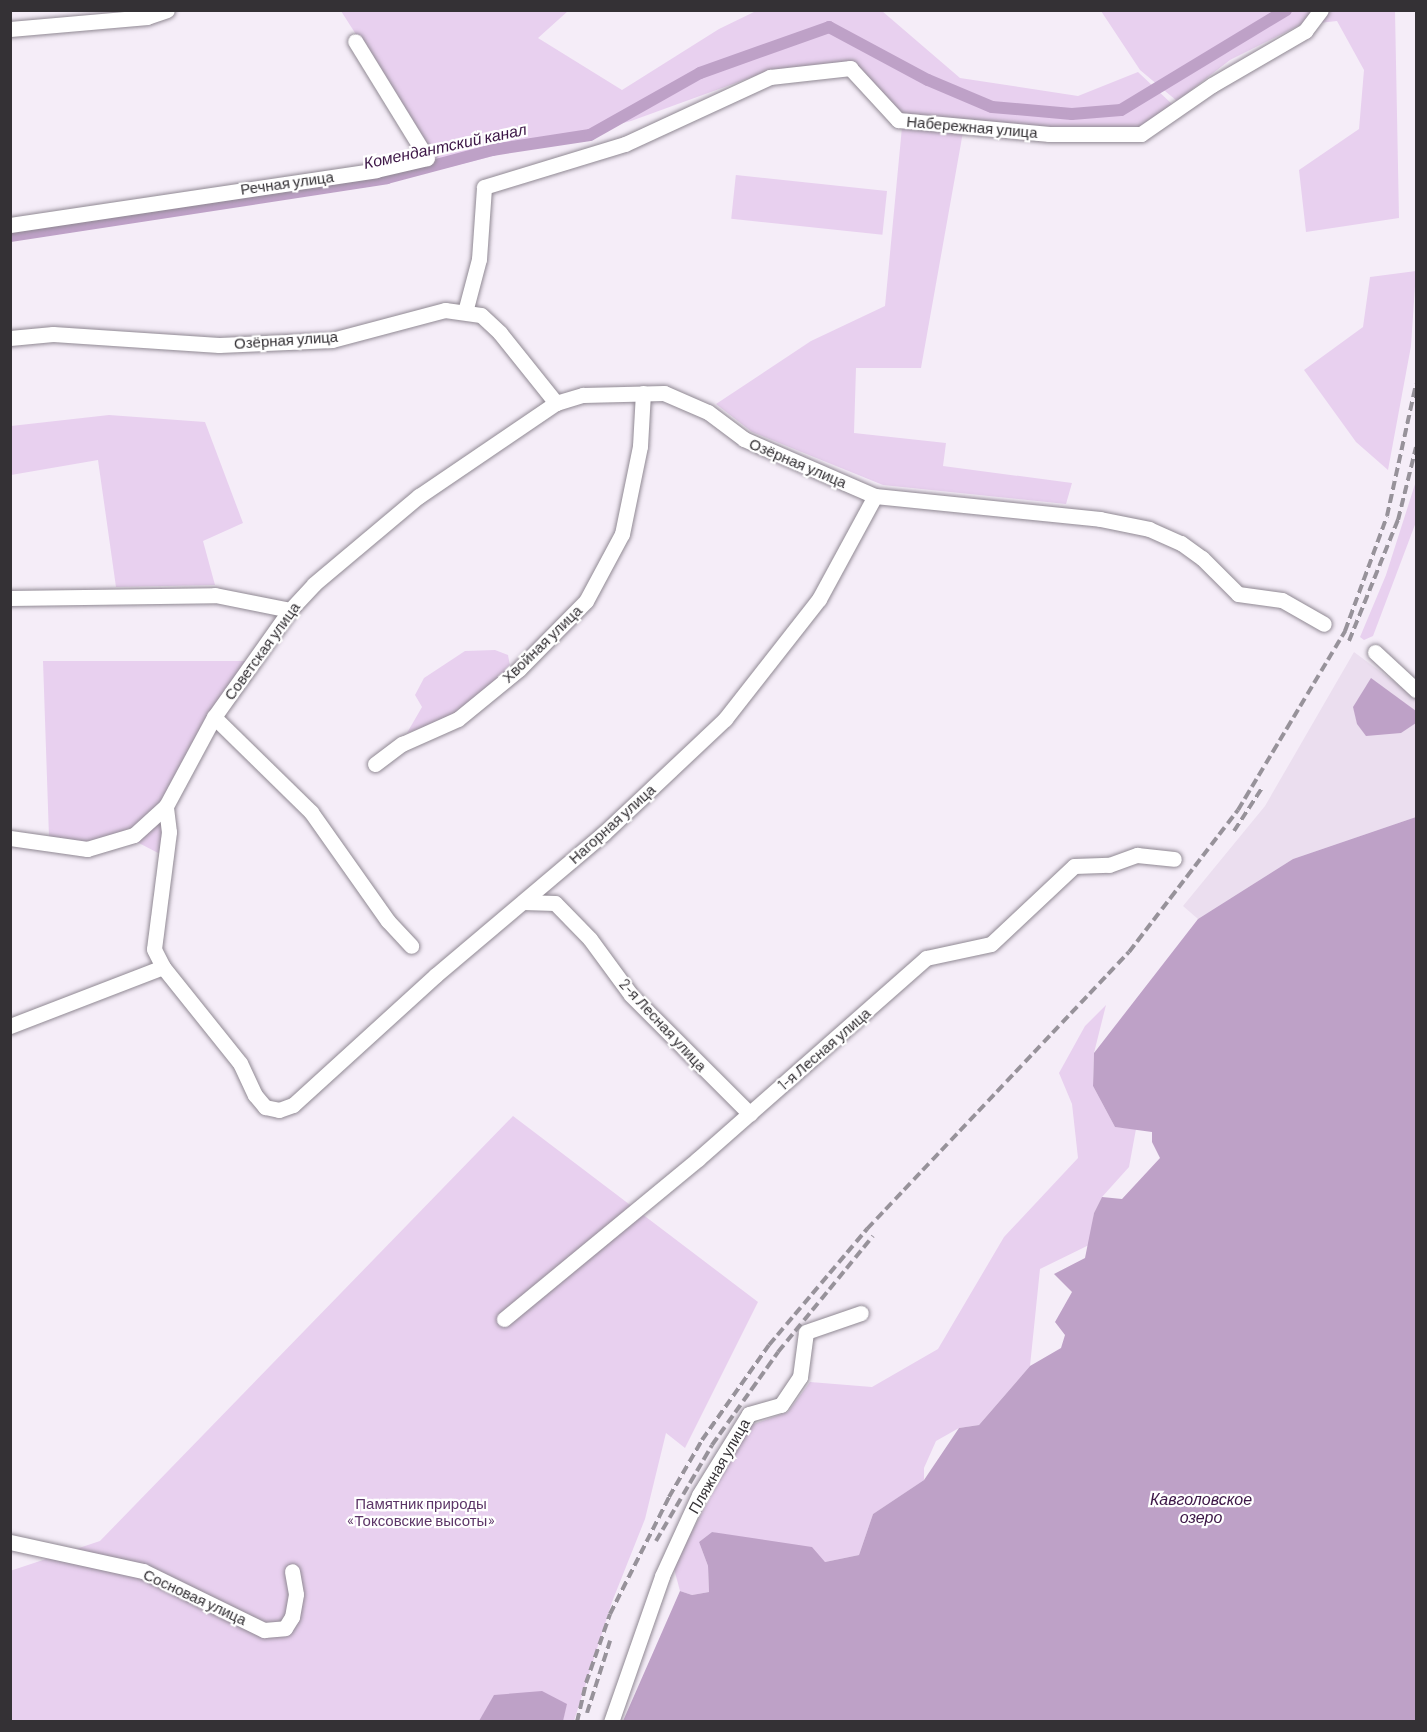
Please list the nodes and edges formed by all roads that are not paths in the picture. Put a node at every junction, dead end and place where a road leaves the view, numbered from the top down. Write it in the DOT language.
graph roads {
  1 [pos="167,10"];
  2 [pos="1321,10"];
  3 [pos="10,29"];
  4 [pos="355,41"];
  5 [pos="10,225"];
  6 [pos="465,312"];
  7 [pos="10,338"];
  8 [pos="643,393"];
  9 [pos="556,403"];
  10 [pos="875,496"];
  11 [pos="10,598"];
  12 [pos="290,610"];
  13 [pos="1324,624"];
  14 [pos="1375,652"];
  15 [pos="1416,690"];
  16 [pos="214,717"];
  17 [pos="375,764"];
  18 [pos="166,806"];
  19 [pos="10,838"];
  20 [pos="1174,859"];
  21 [pos="523,902"];
  22 [pos="411,945"];
  23 [pos="163,967"];
  24 [pos="10,1026"];
  25 [pos="750,1114"];
  26 [pos="861,1313"];
  27 [pos="504,1319"];
  28 [pos="10,1542"];
  29 [pos="292,1570"];
  30 [pos="611,1722"];
  1 -- 3 [label="street"];
  2 -- 6 [label="street, Набережная улица"];
  4 -- 5 [label="street, Речная улица"];
  6 -- 7 [label="street, Озёрная улица"];
  6 -- 9 [label="street, Озёрная улица"];
  8 -- 9 [label="street, Озёрная улица"];
  8 -- 10 [label="street, Озёрная улица"];
  8 -- 17 [label="street, Хвойная улица"];
  9 -- 12 [label="street, Советская улица"];
  10 -- 13 [label="street, Озёрная улица"];
  10 -- 21 [label="street, Нагорная улица"];
  11 -- 12 [label="street"];
  12 -- 16 [label="street, Советская улица"];
  14 -- 15 [label="street"];
  16 -- 18 [label="street, Советская улица"];
  16 -- 22 [label="street"];
  18 -- 19 [label="street, Советская улица"];
  18 -- 23 [label="street"];
  20 -- 25 [label="street, 1-я Лесная улица"];
  21 -- 23 [label="street, Нагорная улица"];
  21 -- 25 [label="street, 2-я Лесная улица"];
  23 -- 24 [label="street"];
  25 -- 27 [label="street, 1-я Лесная улица"];
  26 -- 30 [label="street, Пляжная улица"];
  28 -- 29 [label="street, Сосновая улица"];
}
